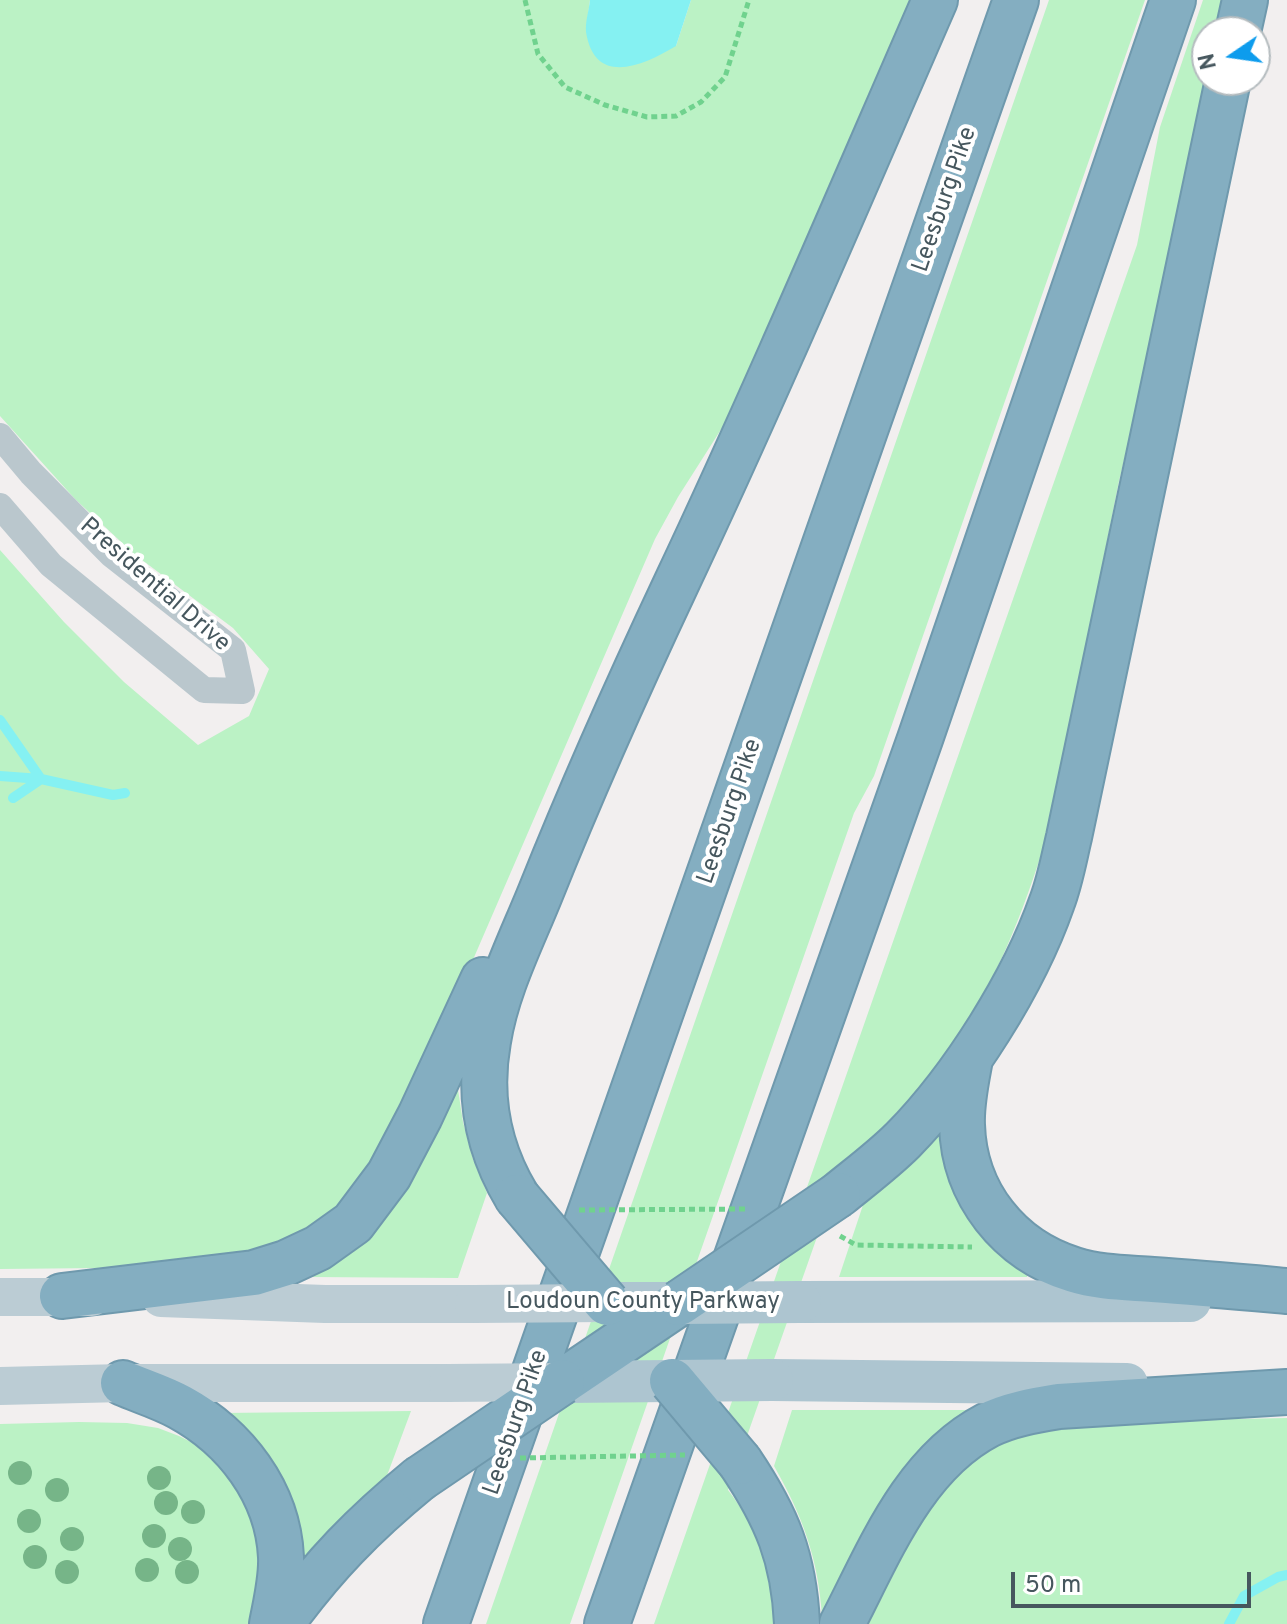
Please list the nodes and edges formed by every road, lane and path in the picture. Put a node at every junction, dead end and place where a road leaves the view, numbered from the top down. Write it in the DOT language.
graph roads {
  1 [pos="525,0"];
  2 [pos="749,0"];
  3 [pos="935,0"];
  4 [pos="1016,0"];
  5 [pos="1173,0"];
  6 [pos="1225,96"];
  7 [pos="0,436"];
  8 [pos="0,506"];
  9 [pos="567,827"];
  10 [pos="972,1052"];
  11 [pos="759,1209"];
  12 [pos="574,1210"];
  13 [pos="856,1245"];
  14 [pos="984,1247"];
  15 [pos="1287,1291"];
  16 [pos="62,1296"];
  17 [pos="0,1297"];
  18 [pos="1287,1301"];
  19 [pos="679,1303"];
  20 [pos="620,1319"];
  21 [pos="672,1381"];
  22 [pos="562,1382"];
  23 [pos="123,1383"];
  24 [pos="0,1386"];
  25 [pos="1287,1390"];
  26 [pos="686,1455"];
  27 [pos="514,1458"];
  28 [pos="272,1624"];
  29 [pos="281,1624"];
  30 [pos="446,1624"];
  31 [pos="607,1624"];
  32 [pos="797,1624"];
  33 [pos="842,1624"];
  1 -- 2 [label="path"];
  3 -- 9 [label="highway"];
  4 -- 30 [label="highway, Leesburg Pike"];
  5 -- 31 [label="highway"];
  6 -- 10 [label="highway"];
  7 -- 8 [label="street, Presidential Drive"];
  9 -- 16 [label="highway"];
  9 -- 20 [label="highway, bridge"];
  10 -- 15 [label="highway"];
  10 -- 19 [label="highway, bridge"];
  11 -- 12 [label="path, bridge"];
  13 -- 14 [label="path"];
  16 -- 17 [label="main road, Loudoun County Parkway"];
  16 -- 20 [label="main road, Loudoun County Parkway, bridge"];
  18 -- 19 [label="main road, Loudoun County Parkway, bridge"];
  19 -- 20 [label="highway"];
  20 -- 21 [label="highway"];
  20 -- 22 [label="highway"];
  21 -- 22 [label="main road"];
  21 -- 25 [label="main road, bridge"];
  21 -- 32 [label="highway, bridge"];
  22 -- 23 [label="main road, bridge"];
  22 -- 29 [label="highway, bridge"];
  23 -- 24 [label="main road"];
  23 -- 28 [label="highway"];
  25 -- 33 [label="highway"];
  26 -- 27 [label="path, bridge"];
}
